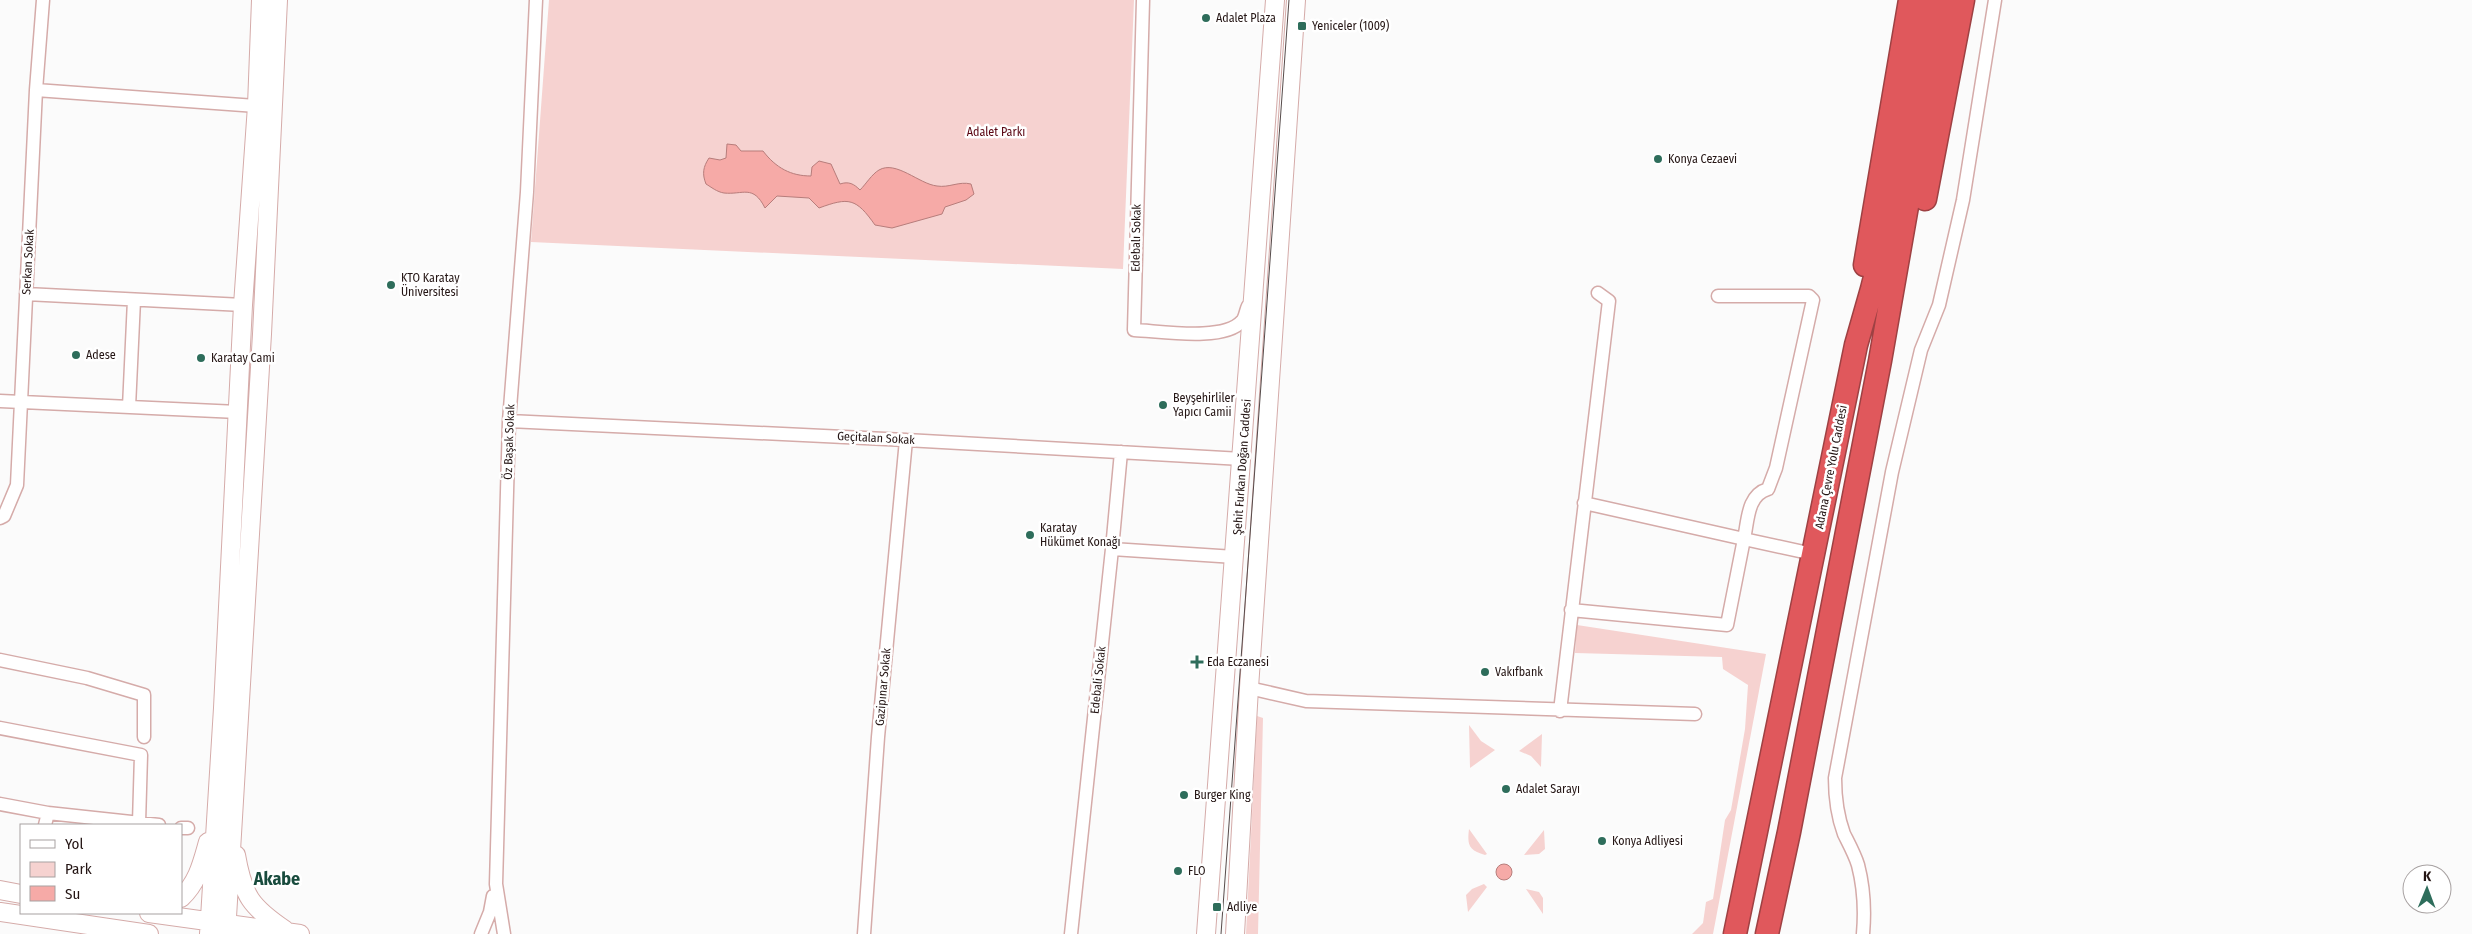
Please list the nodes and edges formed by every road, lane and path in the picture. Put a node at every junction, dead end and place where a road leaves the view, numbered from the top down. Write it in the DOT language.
graph roads {
  1 [pos="43,0"];
  2 [pos="536,0"];
  3 [pos="1143,0"];
  4 [pos="1276,0"];
  5 [pos="1296,0"];
  6 [pos="1910,0"];
  7 [pos="1927,0"];
  8 [pos="1943,0"];
  9 [pos="1963,0"];
  10 [pos="1995,0"];
  11 [pos="269,1"];
  12 [pos="36,90"];
  13 [pos="257,106"];
  14 [pos="1254,289"];
  15 [pos="1598,293"];
  16 [pos="26,294"];
  17 [pos="1718,296"];
  18 [pos="134,300"];
  19 [pos="243,305"];
  20 [pos="1856,345"];
  21 [pos="1880,361"];
  22 [pos="0,401"];
  23 [pos="21,402"];
  24 [pos="129,407"];
  25 [pos="238,412"];
  26 [pos="509,421"];
  27 [pos="906,440"];
  28 [pos="1121,452"];
  29 [pos="1242,459"];
  30 [pos="1584,503"];
  31 [pos="0,518"];
  32 [pos="1744,539"];
  33 [pos="1112,549"];
  34 [pos="1813,554"];
  35 [pos="1236,557"];
  36 [pos="1571,610"];
  37 [pos="0,660"];
  38 [pos="1248,688"];
  39 [pos="1560,711"];
  40 [pos="1695,714"];
  41 [pos="0,728"];
  42 [pos="144,737"];
  43 [pos="0,804"];
  44 [pos="216,813"];
  45 [pos="46,819"];
  46 [pos="138,823"];
  47 [pos="148,824"];
  48 [pos="232,826"];
  49 [pos="496,884"];
  50 [pos="0,890"];
  51 [pos="20,894"];
  52 [pos="182,897"];
  53 [pos="155,914"];
  54 [pos="1,916"];
  55 [pos="218,928"];
  56 [pos="129,932"];
  57 [pos="294,933"];
  58 [pos="149,934"];
  59 [pos="481,934"];
  60 [pos="504,934"];
  61 [pos="864,934"];
  62 [pos="1071,934"];
  63 [pos="1206,934"];
  64 [pos="1235,934"];
  65 [pos="1735,934"];
  66 [pos="1767,934"];
  67 [pos="1863,934"];
  1 -- 12 [label="street, Serkan Sokak"];
  2 -- 26 [label="street, Öz Başak Sokak"];
  3 -- 14 [label="street, Edebalı Sokak"];
  4 -- 14 [label="street, Şehit Furkan Doğan Caddesi"];
  5 -- 38 [label="street, Şehit Furkan Doğan Caddesi"];
  6 -- 20 [label="highway"];
  7 -- 20 [label="highway, Adana Çevre Yolu Caddesi"];
  8 -- 21 [label="highway"];
  9 -- 21 [label="highway"];
  10 -- 67 [label="street"];
  11 -- 13 [label="street"];
  11 -- 48 [label="street"];
  12 -- 13 [label="street"];
  12 -- 16 [label="street, Serkan Sokak"];
  13 -- 19 [label="street"];
  14 -- 29 [label="street, Şehit Furkan Doğan Caddesi"];
  15 -- 30 [label="street"];
  16 -- 18 [label="street"];
  16 -- 19 [label="street"];
  16 -- 23 [label="street, Serkan Sokak"];
  17 -- 32 [label="street"];
  18 -- 19 [label="street"];
  18 -- 24 [label="street"];
  19 -- 25 [label="street"];
  20 -- 34 [label="highway, Adana Çevre Yolu Caddesi"];
  21 -- 66 [label="highway"];
  22 -- 23 [label="street"];
  23 -- 24 [label="street"];
  23 -- 31 [label="street, Serkan Sokak"];
  24 -- 25 [label="street"];
  25 -- 44 [label="street"];
  26 -- 27 [label="street, Geçitalan Sokak"];
  26 -- 49 [label="street, Öz Başak Sokak"];
  27 -- 28 [label="street, Geçitalan Sokak"];
  27 -- 61 [label="street, Gazipınar Sokak"];
  28 -- 29 [label="street, Geçitalan Sokak"];
  28 -- 33 [label="street, Edebali Sokak"];
  29 -- 35 [label="street, Şehit Furkan Doğan Caddesi"];
  30 -- 32 [label="street"];
  30 -- 36 [label="street"];
  32 -- 34 [label="street"];
  32 -- 36 [label="street"];
  33 -- 35 [label="street"];
  33 -- 62 [label="street, Edebali Sokak"];
  34 -- 65 [label="highway, Adana Çevre Yolu Caddesi"];
  35 -- 63 [label="street, Şehit Furkan Doğan Caddesi"];
  36 -- 39 [label="street"];
  37 -- 42 [label="street"];
  38 -- 39 [label="street"];
  38 -- 64 [label="street, Şehit Furkan Doğan Caddesi"];
  39 -- 40 [label="street"];
  41 -- 46 [label="street"];
  43 -- 45 [label="street"];
  44 -- 52 [label="street"];
  44 -- 55 [label="street"];
  45 -- 46 [label="street"];
  46 -- 47 [label="street"];
  48 -- 55 [label="street"];
  48 -- 57 [label="street"];
  49 -- 59 [label="street"];
  49 -- 60 [label="street"];
  50 -- 51 [label="street"];
  53 -- 55 [label="street"];
  54 -- 56 [label="street"];
  55 -- 57 [label="street"];
  56 -- 58 [label="street"];
}
